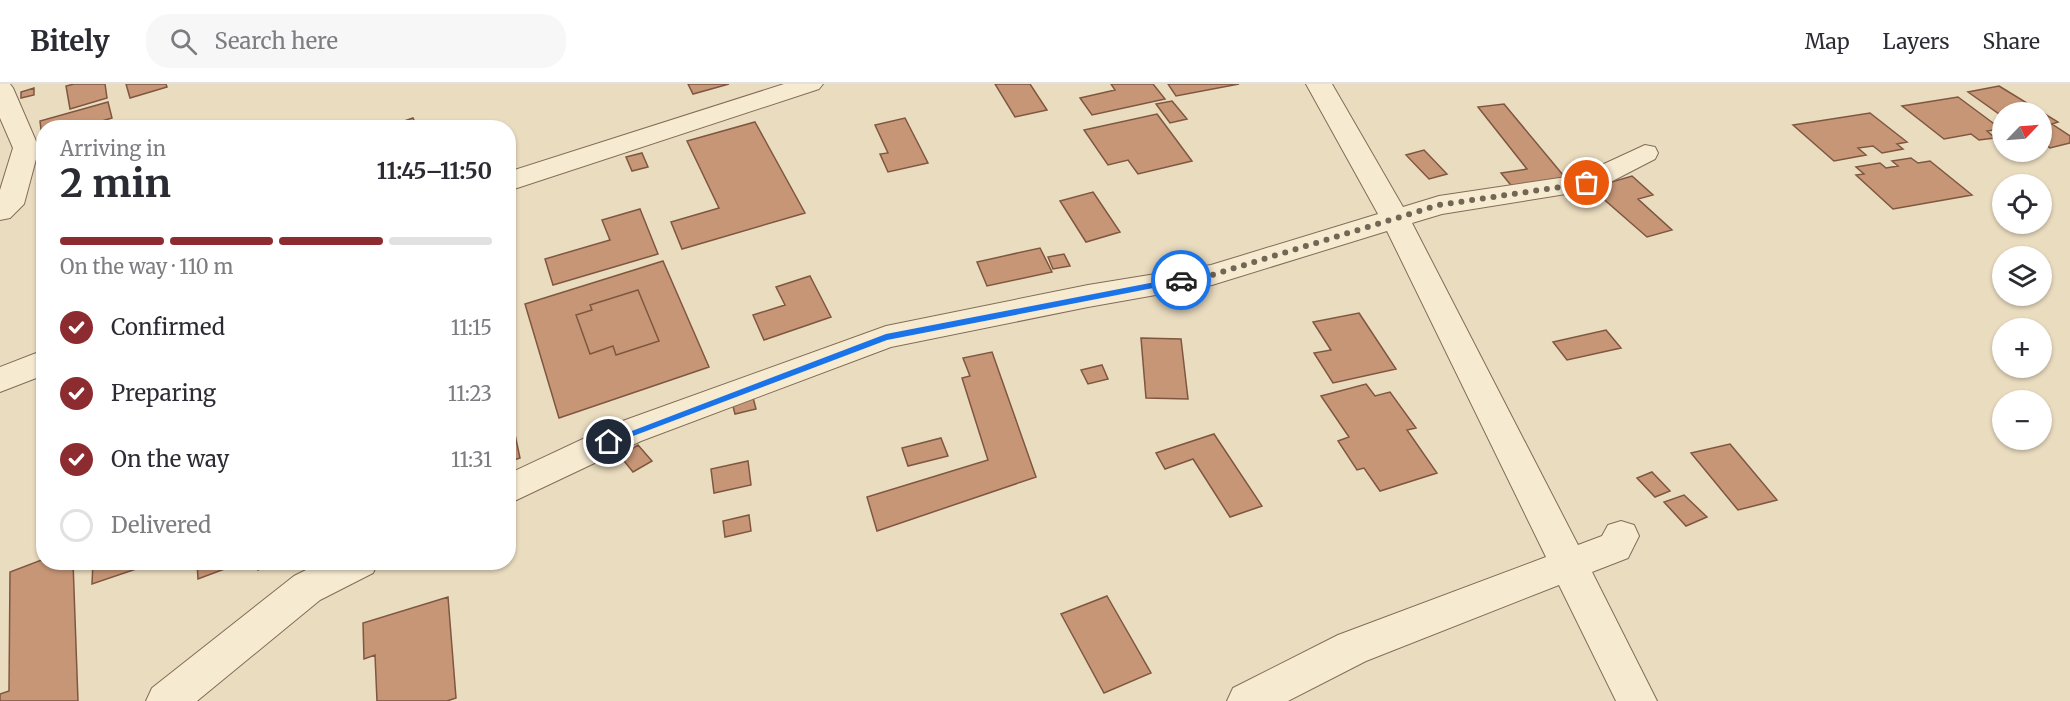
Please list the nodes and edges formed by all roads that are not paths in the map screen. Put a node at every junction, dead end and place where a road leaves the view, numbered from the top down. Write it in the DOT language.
graph roads {
  1 [pos="810,84"];
  2 [pos="1319,84"];
  3 [pos="0,88"];
  4 [pos="1645,153"];
  5 [pos="516,179"];
  6 [pos="0,211"];
  7 [pos="1395,218"];
  8 [pos="36,365"];
  9 [pos="0,380"];
  10 [pos="516,486"];
  11 [pos="1621,536"];
  12 [pos="1570,565"];
  13 [pos="344,570"];
  14 [pos="166,701"];
  15 [pos="1247,701"];
  16 [pos="1637,701"];
  1 -- 5 [label="street"];
  2 -- 7 [label="street"];
  3 -- 6 [label="street"];
  4 -- 7 [label="street"];
  7 -- 10 [label="street"];
  7 -- 12 [label="street"];
  8 -- 9 [label="street"];
  11 -- 12 [label="street"];
  12 -- 15 [label="street"];
  12 -- 16 [label="street"];
  13 -- 14 [label="street"];
}
